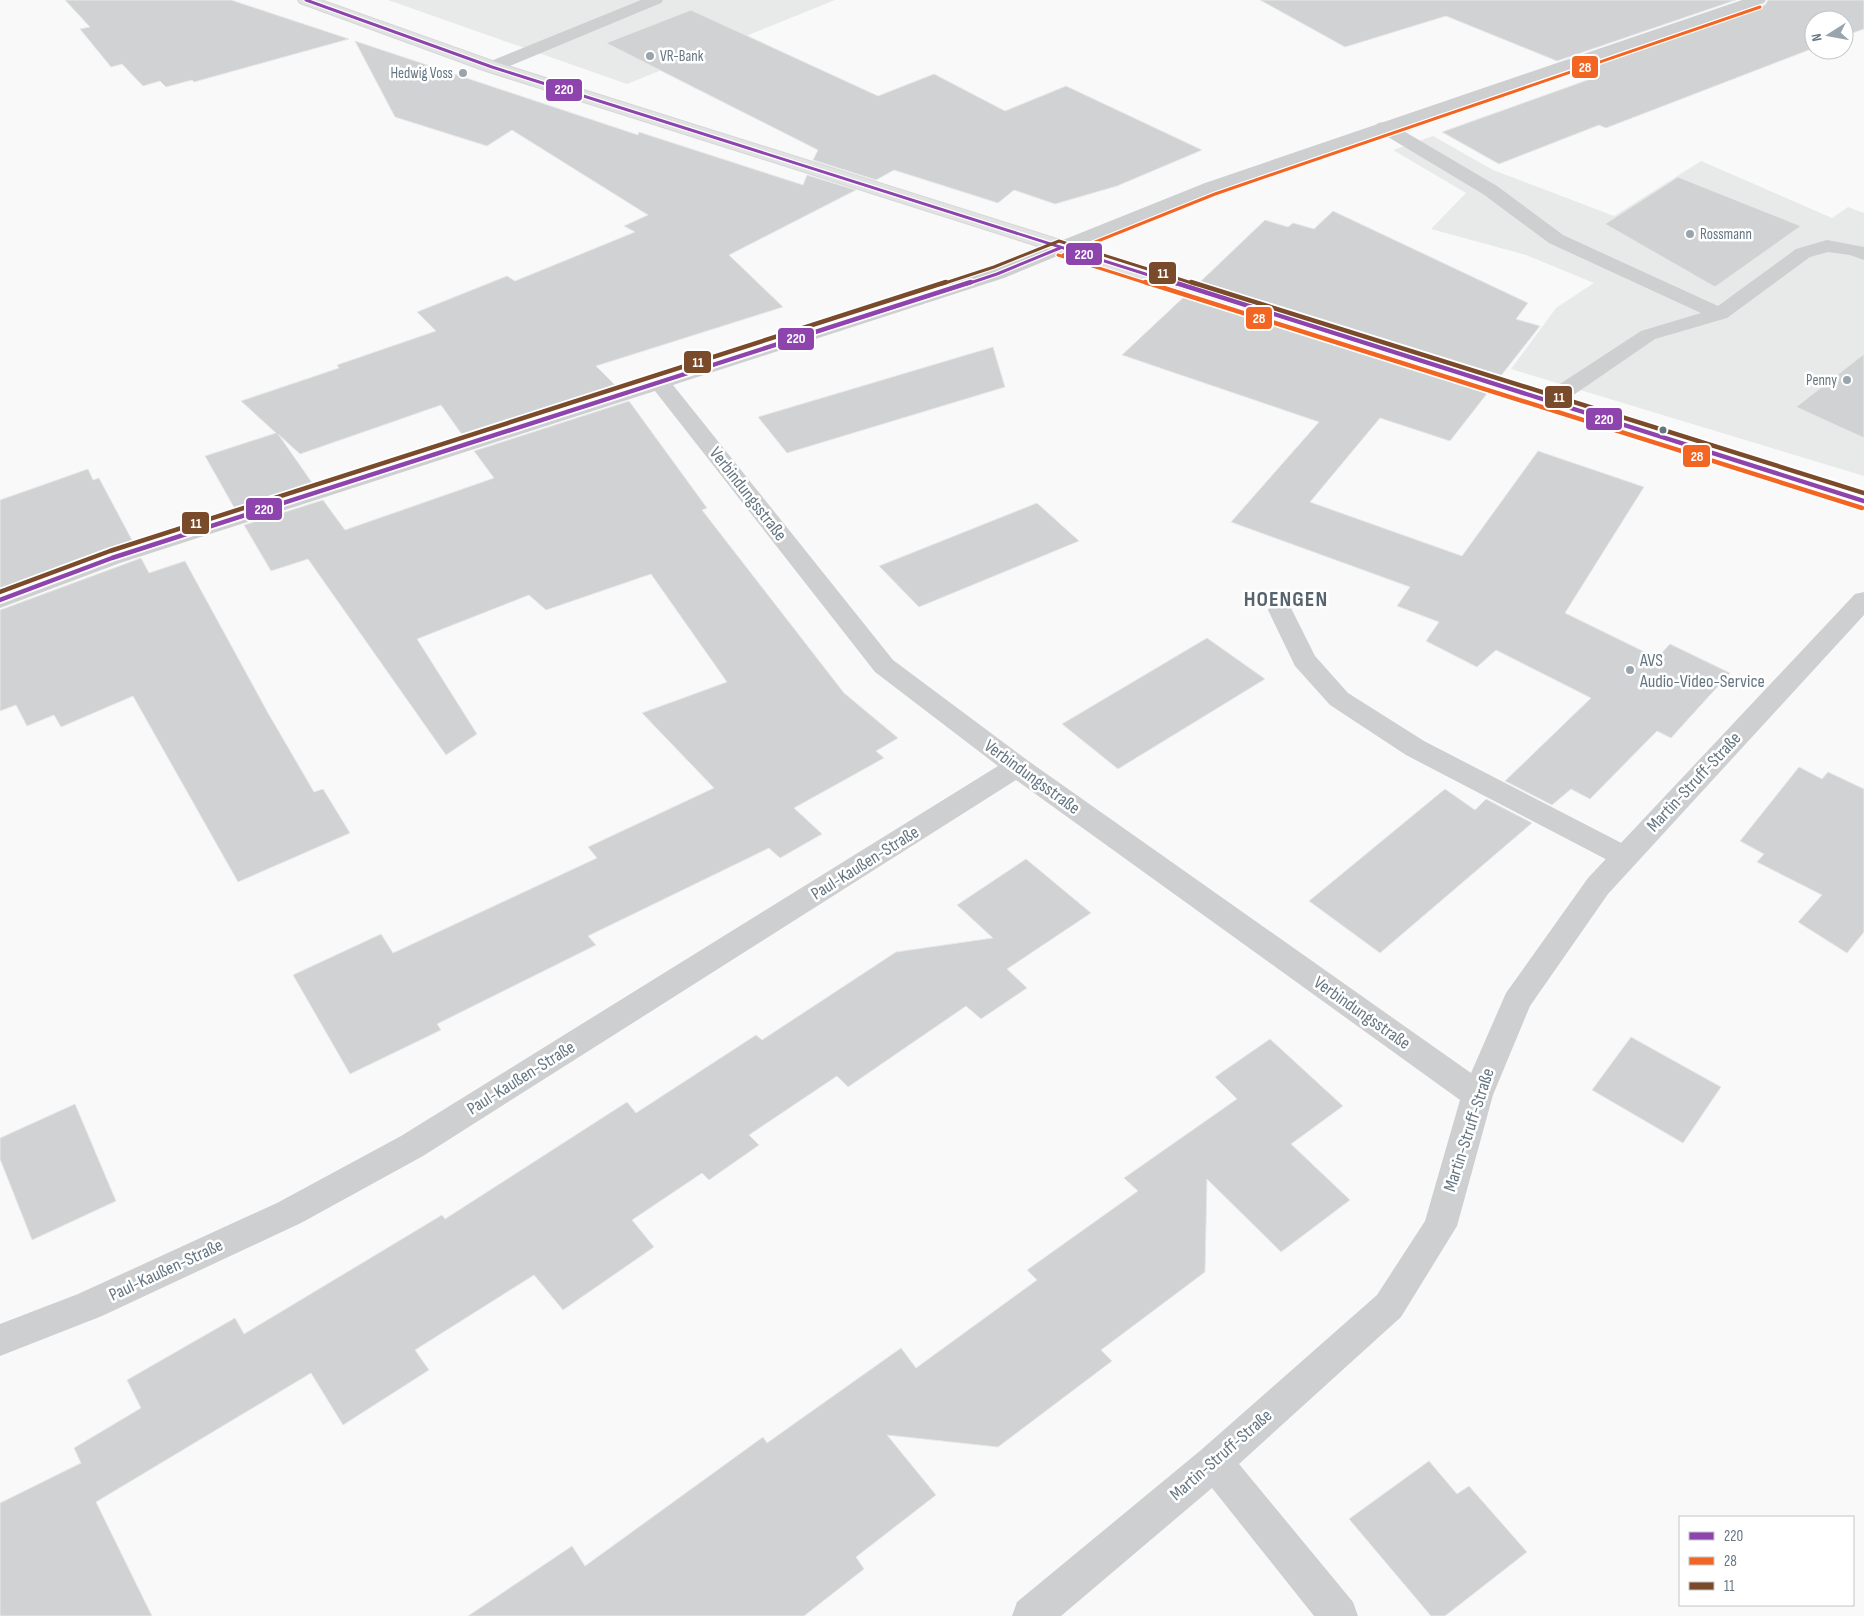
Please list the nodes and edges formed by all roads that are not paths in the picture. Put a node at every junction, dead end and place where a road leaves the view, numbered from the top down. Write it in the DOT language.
graph roads {
  1 [pos="306,0"];
  2 [pos="655,0"];
  3 [pos="1758,0"];
  4 [pos="492,67"];
  5 [pos="1384,127"];
  6 [pos="1060,248"];
  7 [pos="1864,254"];
  8 [pos="1720,314"];
  9 [pos="660,383"];
  10 [pos="1548,402"];
  11 [pos="1864,501"];
  12 [pos="0,600"];
  13 [pos="1864,600"];
  14 [pos="1280,610"];
  15 [pos="1017,767"];
  16 [pos="1625,857"];
  17 [pos="1476,1095"];
  18 [pos="0,1340"];
  19 [pos="1214,1462"];
  20 [pos="1031,1616"];
  21 [pos="1339,1616"];
  1 -- 4 [label="main road"];
  2 -- 4 [label="street"];
  3 -- 5 [label="street"];
  4 -- 6 [label="main road"];
  5 -- 6 [label="street"];
  5 -- 8 [label="street"];
  6 -- 9 [label="street"];
  6 -- 10 [label="main road"];
  7 -- 8 [label="street"];
  8 -- 10 [label="street"];
  9 -- 12 [label="street"];
  9 -- 15 [label="street, Verbindungsstraße"];
  10 -- 11 [label="main road"];
  13 -- 16 [label="street, Martin-Struff-Straße"];
  14 -- 16 [label="street"];
  15 -- 17 [label="street, Verbindungsstraße"];
  15 -- 18 [label="street, Paul-Kaußen-Straße"];
  16 -- 17 [label="street, Martin-Struff-Straße"];
  17 -- 19 [label="street, Martin-Struff-Straße"];
  19 -- 20 [label="street, Martin-Struff-Straße"];
  19 -- 21 [label="street"];
}
